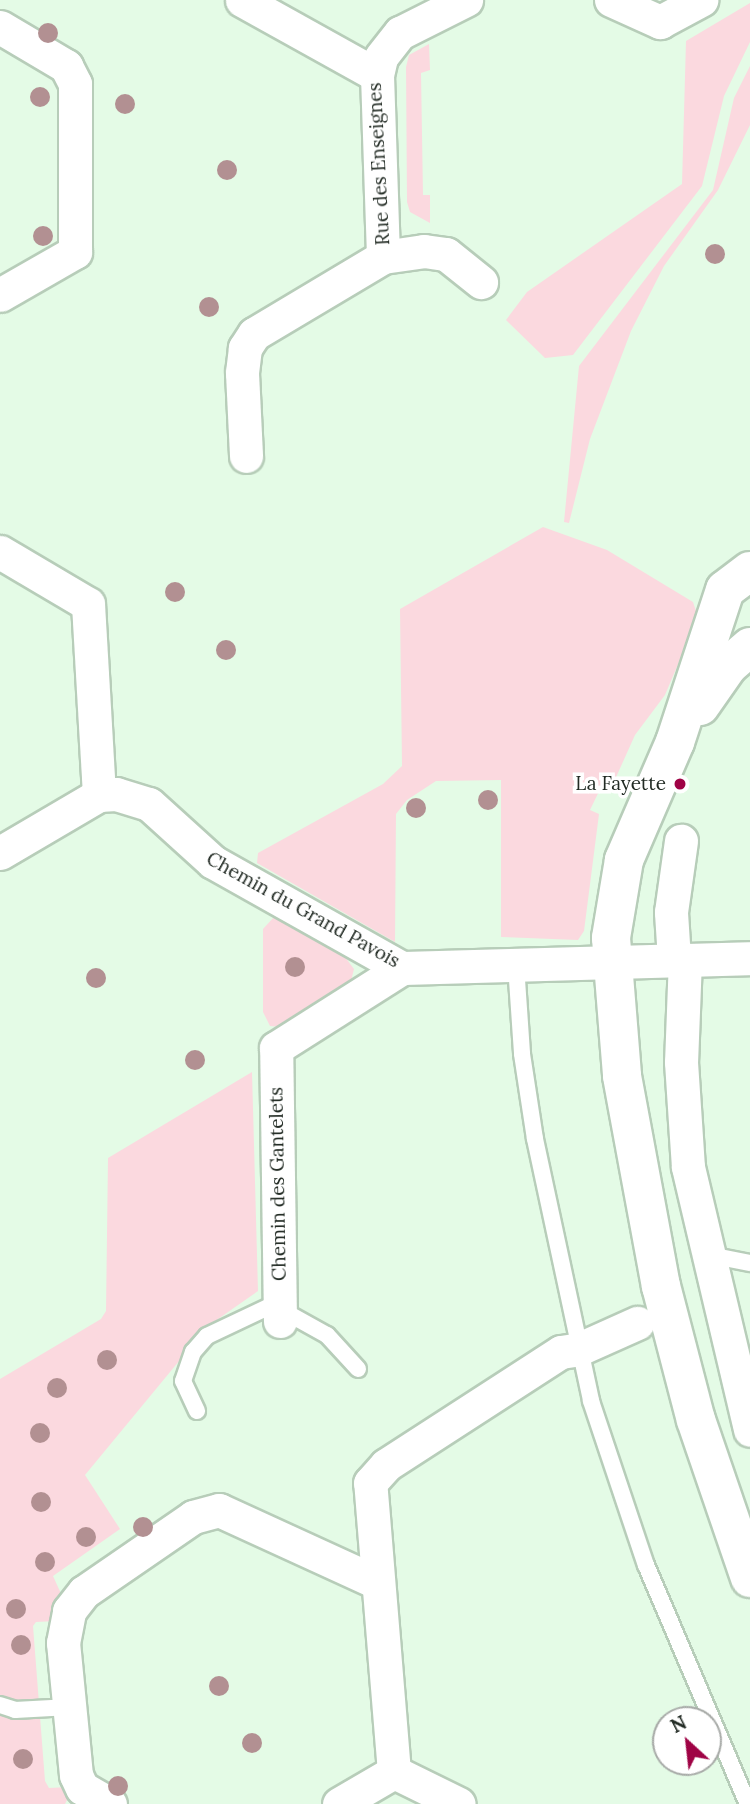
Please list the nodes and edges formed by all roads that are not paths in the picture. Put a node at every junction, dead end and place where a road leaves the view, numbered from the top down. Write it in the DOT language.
graph roads {
  1 [pos="242,0"];
  2 [pos="466,0"];
  3 [pos="611,0"];
  4 [pos="701,0"];
  5 [pos="647,9"];
  6 [pos="0,27"];
  7 [pos="377,75"];
  8 [pos="383,257"];
  9 [pos="481,282"];
  10 [pos="0,295"];
  11 [pos="246,456"];
  12 [pos="0,552"];
  13 [pos="750,571"];
  14 [pos="721,607"];
  15 [pos="750,641"];
  16 [pos="750,647"];
  17 [pos="675,742"];
  18 [pos="99,796"];
  19 [pos="681,841"];
  20 [pos="0,853"];
  21 [pos="750,958"];
  22 [pos="679,959"];
  23 [pos="612,960"];
  24 [pos="516,965"];
  25 [pos="402,968"];
  26 [pos="709,1255"];
  27 [pos="750,1263"];
  28 [pos="280,1311"];
  29 [pos="637,1323"];
  30 [pos="579,1349"];
  31 [pos="358,1369"];
  32 [pos="197,1411"];
  33 [pos="750,1430"];
  34 [pos="750,1578"];
  35 [pos="376,1582"];
  36 [pos="0,1705"];
  37 [pos="70,1707"];
  38 [pos="394,1772"];
  39 [pos="94,1801"];
  40 [pos="339,1804"];
  41 [pos="460,1804"];
  42 [pos="748,1804"];
  1 -- 7 [label="street, Rue des Enseignes"];
  2 -- 7 [label="street"];
  3 -- 5 [label="street"];
  4 -- 5 [label="street"];
  6 -- 10 [label="street"];
  7 -- 8 [label="street, Rue des Enseignes"];
  8 -- 9 [label="street"];
  8 -- 11 [label="street, Rue des Enseignes"];
  12 -- 18 [label="street"];
  13 -- 14 [label="street"];
  14 -- 15 [label="street"];
  14 -- 17 [label="street"];
  16 -- 17 [label="street"];
  17 -- 23 [label="street"];
  18 -- 20 [label="street"];
  18 -- 25 [label="street, Chemin du Grand Pavois"];
  19 -- 22 [label="street"];
  21 -- 22 [label="street, Chemin du Grand Pavois"];
  22 -- 23 [label="street, Chemin du Grand Pavois"];
  22 -- 26 [label="street"];
  23 -- 24 [label="street, Chemin du Grand Pavois"];
  23 -- 34 [label="street"];
  24 -- 25 [label="street, Chemin du Grand Pavois"];
  24 -- 30 [label="lane"];
  25 -- 28 [label="street, Chemin des Gantelets"];
  26 -- 27 [label="lane"];
  26 -- 33 [label="street"];
  28 -- 31 [label="lane"];
  28 -- 32 [label="lane"];
  29 -- 30 [label="street"];
  30 -- 35 [label="street"];
  30 -- 42 [label="lane"];
  35 -- 37 [label="street"];
  35 -- 38 [label="street"];
  36 -- 37 [label="lane"];
  37 -- 39 [label="street"];
  38 -- 40 [label="street"];
  38 -- 41 [label="street"];
}
